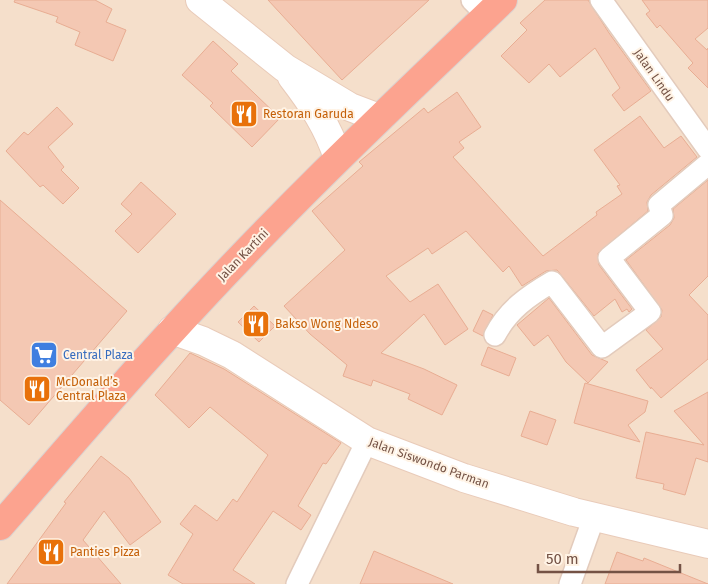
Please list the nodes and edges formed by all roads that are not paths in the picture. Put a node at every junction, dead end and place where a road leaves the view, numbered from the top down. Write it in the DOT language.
graph roads {
  1 [pos="200,0"];
  2 [pos="601,0"];
  3 [pos="487,5"];
  4 [pos="285,68"];
  5 [pos="379,118"];
  6 [pos="708,149"];
  7 [pos="338,158"];
  8 [pos="708,164"];
  9 [pos="172,330"];
  10 [pos="495,335"];
  11 [pos="367,441"];
  12 [pos="594,517"];
  13 [pos="0,526"];
  14 [pos="708,544"];
  15 [pos="297,584"];
  16 [pos="570,584"];
  1 -- 4 [label="street"];
  2 -- 6 [label="street, Jalan Lindu"];
  3 -- 5 [label="highway, Jalan Kartini"];
  4 -- 5 [label="street"];
  4 -- 7 [label="street"];
  5 -- 7 [label="highway, Jalan Kartini"];
  7 -- 9 [label="highway, Jalan Kartini"];
  8 -- 10 [label="street"];
  9 -- 11 [label="street, Jalan Siswondo Parman"];
  9 -- 13 [label="highway, Jalan Kartini"];
  11 -- 12 [label="street, Jalan Siswondo Parman"];
  11 -- 15 [label="street"];
  12 -- 14 [label="street, Jalan Siswondo Parman"];
  12 -- 16 [label="street"];
}
